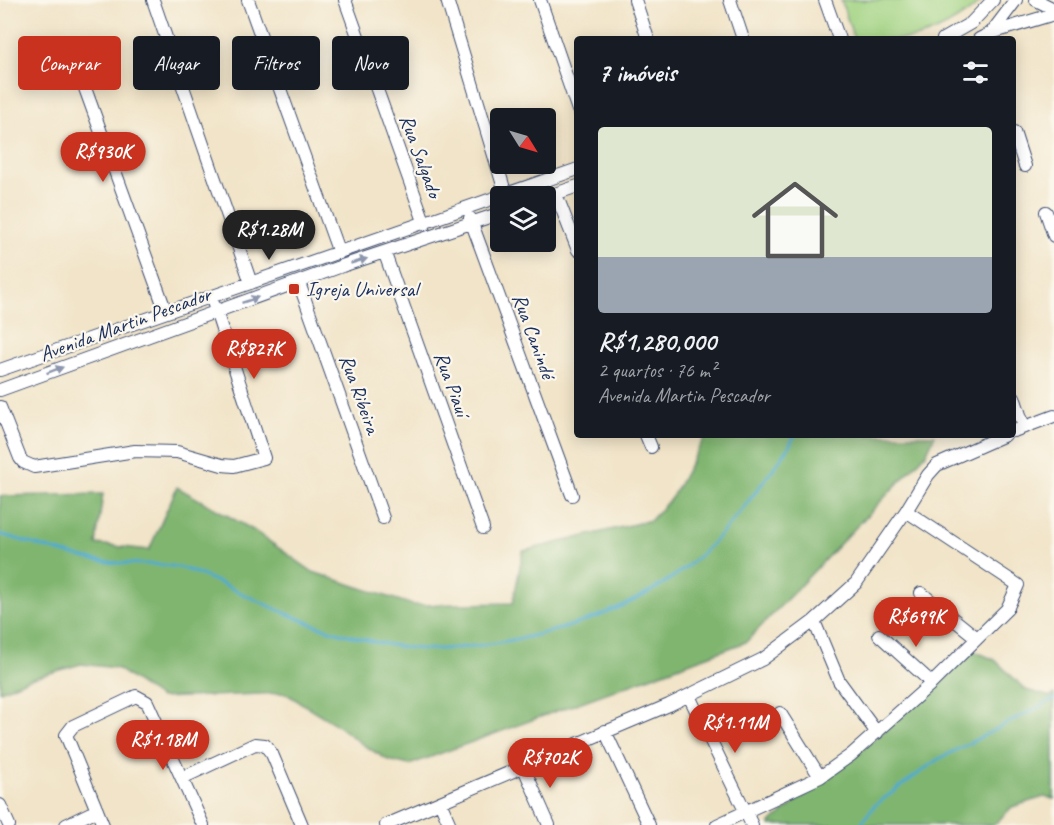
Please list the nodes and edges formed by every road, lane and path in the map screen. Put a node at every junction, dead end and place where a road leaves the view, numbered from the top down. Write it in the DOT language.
graph roads {
  1 [pos="153,0"];
  2 [pos="248,0"];
  3 [pos="345,0"];
  4 [pos="447,0"];
  5 [pos="540,0"];
  6 [pos="635,0"];
  7 [pos="730,0"];
  8 [pos="825,0"];
  9 [pos="993,0"];
  10 [pos="1017,0"];
  11 [pos="1036,0"];
  12 [pos="1054,9"];
  13 [pos="1054,14"];
  14 [pos="647,36"];
  15 [pos="742,36"];
  16 [pos="838,36"];
  17 [pos="950,36"];
  18 [pos="985,36"];
  19 [pos="987,36"];
  20 [pos="86,90"];
  21 [pos="574,98"];
  22 [pos="1016,138"];
  23 [pos="1025,166"];
  24 [pos="574,170"];
  25 [pos="499,186"];
  26 [pos="530,186"];
  27 [pos="574,187"];
  28 [pos="556,193"];
  29 [pos="490,200"];
  30 [pos="490,205"];
  31 [pos="556,205"];
  32 [pos="462,210"];
  33 [pos="1046,212"];
  34 [pos="490,217"];
  35 [pos="425,224"];
  36 [pos="472,224"];
  37 [pos="435,236"];
  38 [pos="1054,236"];
  39 [pos="574,242"];
  40 [pos="339,254"];
  41 [pos="385,254"];
  42 [pos="251,283"];
  43 [pos="299,283"];
  44 [pos="212,297"];
  45 [pos="166,312"];
  46 [pos="216,312"];
  47 [pos="0,370"];
  48 [pos="0,390"];
  49 [pos="0,407"];
  50 [pos="1016,410"];
  51 [pos="1054,416"];
  52 [pos="1019,429"];
  53 [pos="647,438"];
  54 [pos="998,438"];
  55 [pos="651,447"];
  56 [pos="572,495"];
  57 [pos="906,511"];
  58 [pos="383,519"];
  59 [pos="483,528"];
  60 [pos="921,593"];
  61 [pos="814,621"];
  62 [pos="879,635"];
  63 [pos="977,638"];
  64 [pos="932,683"];
  65 [pos="689,696"];
  66 [pos="780,713"];
  67 [pos="605,731"];
  68 [pos="877,733"];
  69 [pos="523,766"];
  70 [pos="820,777"];
  71 [pos="183,778"];
  72 [pos="440,802"];
  73 [pos="0,805"];
  74 [pos="97,810"];
  75 [pos="747,813"];
  76 [pos="9,825"];
  77 [pos="66,825"];
  78 [pos="103,825"];
  79 [pos="203,825"];
  80 [pos="302,825"];
  81 [pos="386,825"];
  82 [pos="450,825"];
  83 [pos="549,825"];
  84 [pos="649,825"];
  85 [pos="717,825"];
  86 [pos="752,825"];
  1 -- 42 [label="street"];
  2 -- 40 [label="street"];
  3 -- 35 [label="street, Rua Salgado"];
  4 -- 25 [label="street"];
  5 -- 21 [label="street"];
  6 -- 14 [label="street"];
  7 -- 15 [label="street"];
  8 -- 16 [label="street"];
  9 -- 17 [label="street"];
  10 -- 18 [label="street"];
  11 -- 12 [label="street"];
  13 -- 19 [label="street"];
  20 -- 45 [label="street"];
  22 -- 23 [label="street"];
  24 -- 26 [label="street, Avenida Martin Pescador"];
  27 -- 28 [label="street"];
  29 -- 32 [label="street, Avenida Martin Pescador"];
  30 -- 36 [label="street"];
  31 -- 39 [label="street"];
  32 -- 35 [label="street, Avenida Martin Pescador"];
  32 -- 37 [label="street"];
  33 -- 38 [label="street"];
  34 -- 36 [label="street, Avenida Martin Pescador"];
  35 -- 40 [label="street, Avenida Martin Pescador"];
  36 -- 37 [label="street, Avenida Martin Pescador"];
  36 -- 56 [label="street, Rua Canindé"];
  37 -- 41 [label="street, Avenida Martin Pescador"];
  40 -- 42 [label="street, Avenida Martin Pescador"];
  43 -- 41 [label="street, Avenida Martin Pescador, one-way"];
  41 -- 59 [label="street, Rua Piauí"];
  42 -- 44 [label="street, Avenida Martin Pescador"];
  46 -- 43 [label="street, Avenida Martin Pescador, one-way"];
  43 -- 58 [label="street, Rua Ribeira"];
  44 -- 45 [label="street, Avenida Martin Pescador"];
  44 -- 46 [label="street"];
  45 -- 47 [label="street, Avenida Martin Pescador"];
  48 -- 46 [label="street, Avenida Martin Pescador, one-way"];
  46 -- 49 [label="street"];
  50 -- 52 [label="street"];
  51 -- 52 [label="street"];
  53 -- 55 [label="street"];
  54 -- 57 [label="street"];
  57 -- 61 [label="street"];
  57 -- 63 [label="street"];
  60 -- 63 [label="street"];
  61 -- 65 [label="street"];
  61 -- 68 [label="street"];
  62 -- 64 [label="street"];
  63 -- 64 [label="street"];
  64 -- 68 [label="street"];
  65 -- 67 [label="street"];
  65 -- 75 [label="street"];
  66 -- 70 [label="street"];
  67 -- 69 [label="street"];
  67 -- 84 [label="street"];
  68 -- 70 [label="street"];
  69 -- 72 [label="street"];
  69 -- 83 [label="street"];
  70 -- 75 [label="street"];
  71 -- 74 [label="street"];
  71 -- 79 [label="street"];
  71 -- 80 [label="street"];
  72 -- 81 [label="street"];
  72 -- 82 [label="street"];
  73 -- 76 [label="street"];
  74 -- 77 [label="street"];
  74 -- 78 [label="street"];
  75 -- 85 [label="street"];
  75 -- 86 [label="street"];
}
